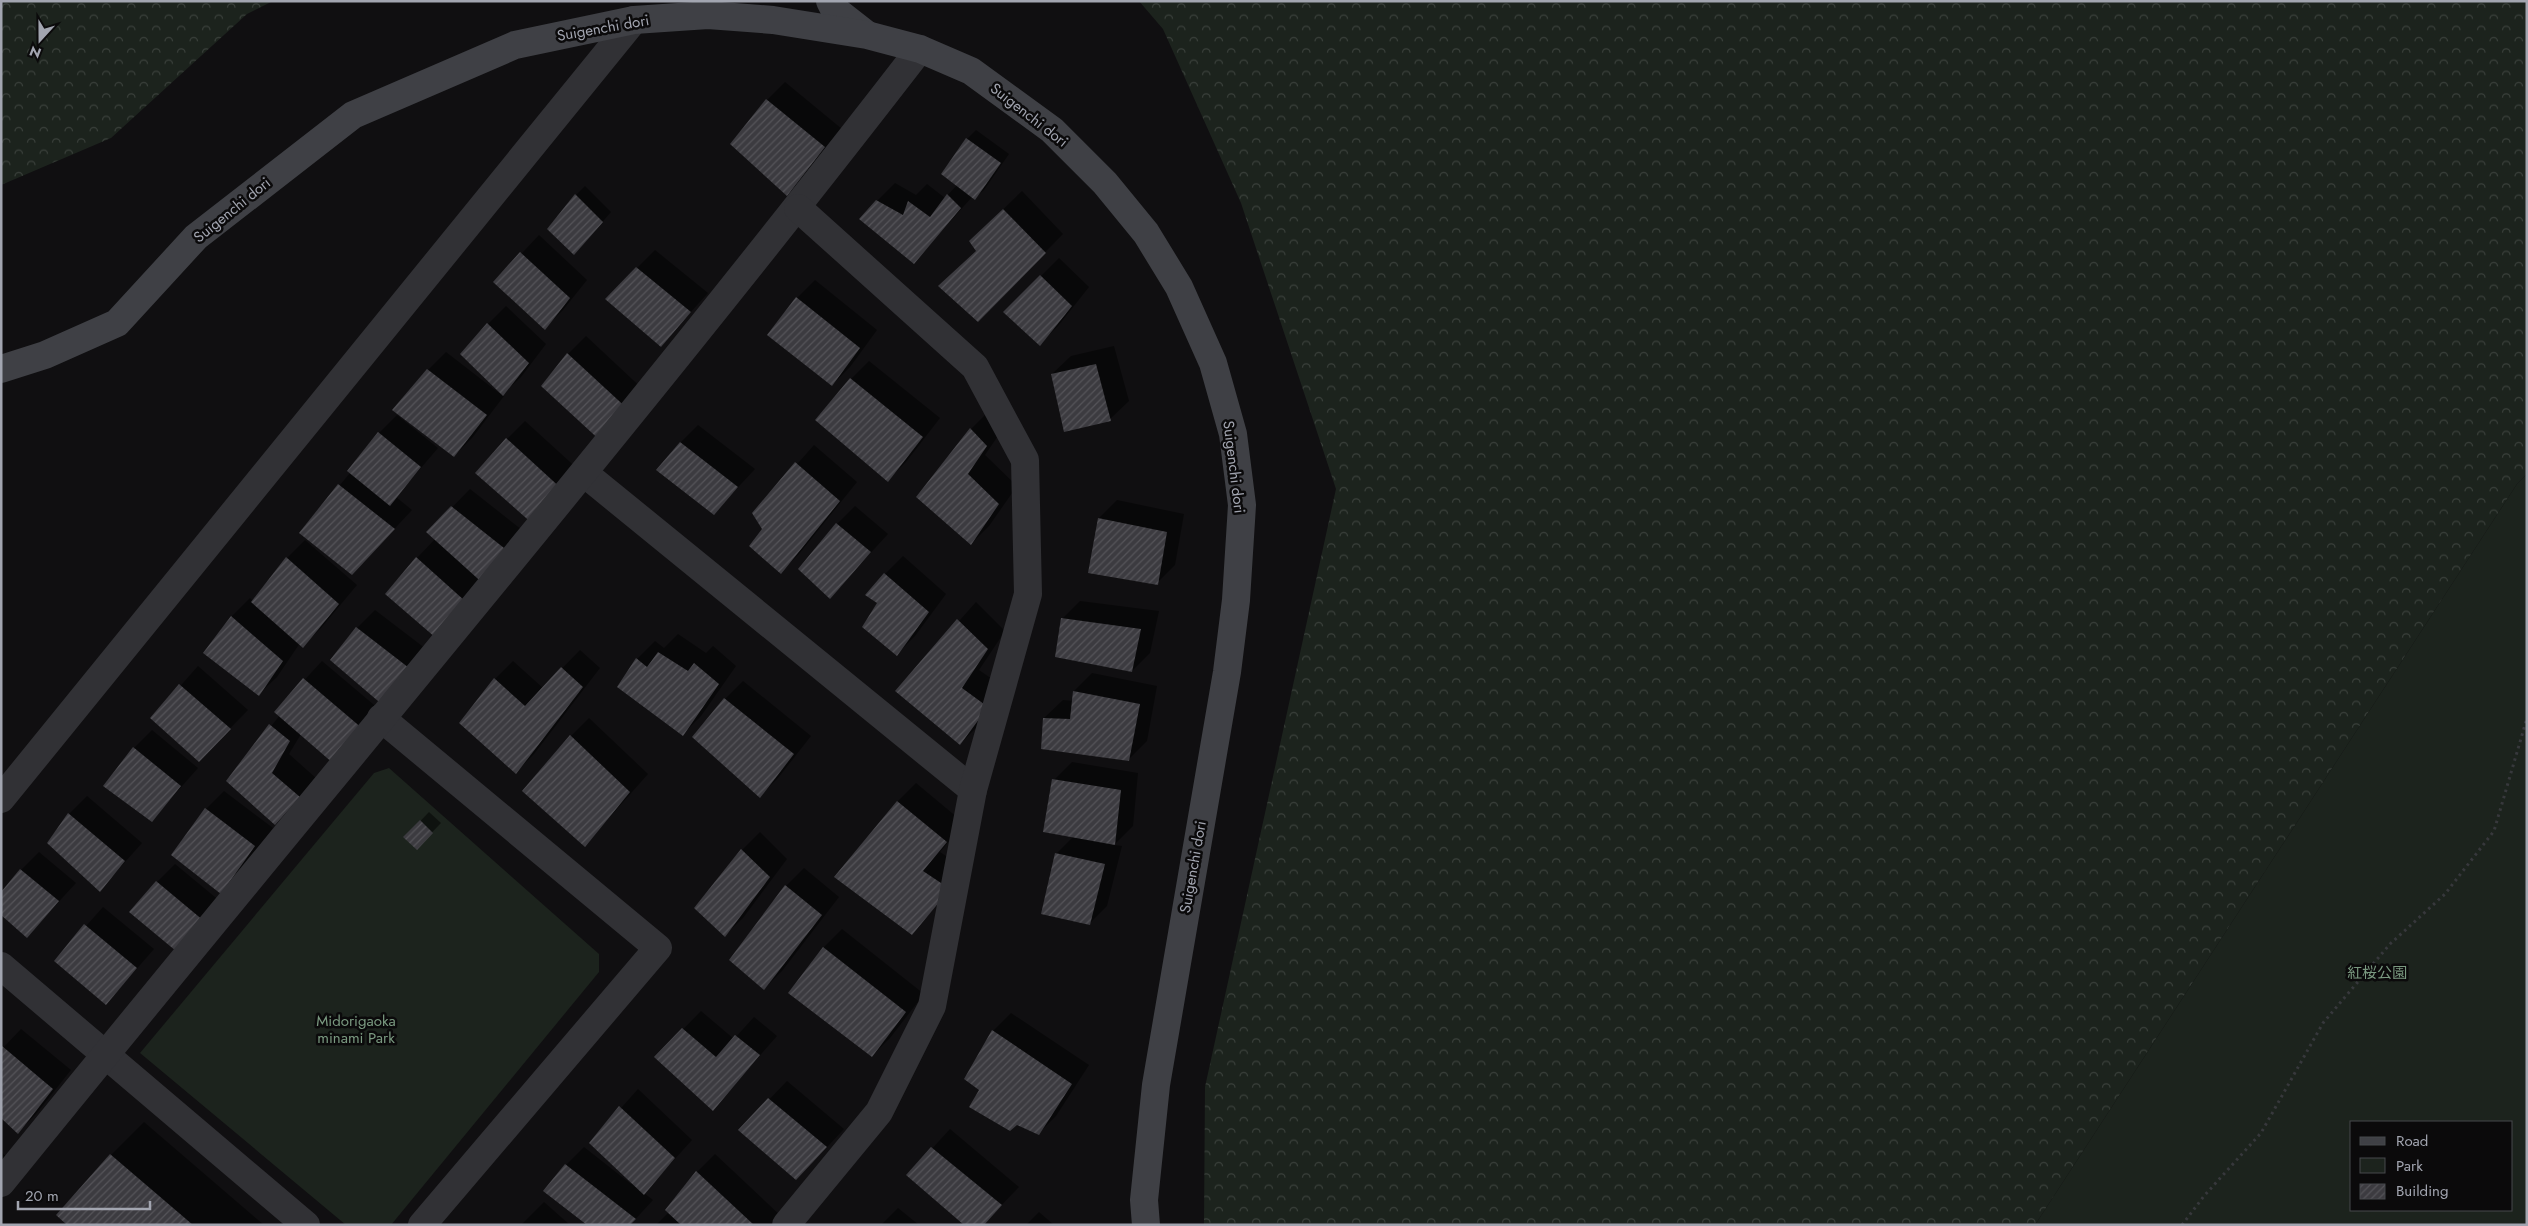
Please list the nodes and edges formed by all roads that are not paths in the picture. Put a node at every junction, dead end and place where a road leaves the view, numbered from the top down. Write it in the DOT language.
graph roads {
  1 [pos="830,1"];
  2 [pos="710,8"];
  3 [pos="634,20"];
  4 [pos="867,35"];
  5 [pos="920,49"];
  6 [pos="798,208"];
  7 [pos="1,369"];
  8 [pos="584,473"];
  9 [pos="382,718"];
  10 [pos="974,790"];
  11 [pos="1,799"];
  12 [pos="1,966"];
  13 [pos="106,1053"];
  14 [pos="1,1183"];
  15 [pos="306,1225"];
  16 [pos="422,1225"];
  17 [pos="786,1225"];
  18 [pos="1146,1225"];
  1 -- 4 [label="street"];
  2 -- 3 [label="street, Suigenchi dori"];
  2 -- 4 [label="street, Suigenchi dori"];
  3 -- 7 [label="street, Suigenchi dori"];
  3 -- 11 [label="street"];
  4 -- 5 [label="street, Suigenchi dori"];
  5 -- 6 [label="street"];
  5 -- 18 [label="street, Suigenchi dori"];
  6 -- 8 [label="street"];
  6 -- 10 [label="street"];
  8 -- 9 [label="street"];
  8 -- 10 [label="street"];
  9 -- 13 [label="street"];
  9 -- 16 [label="street"];
  10 -- 17 [label="street"];
  12 -- 13 [label="street"];
  13 -- 14 [label="street"];
  13 -- 15 [label="street"];
}
